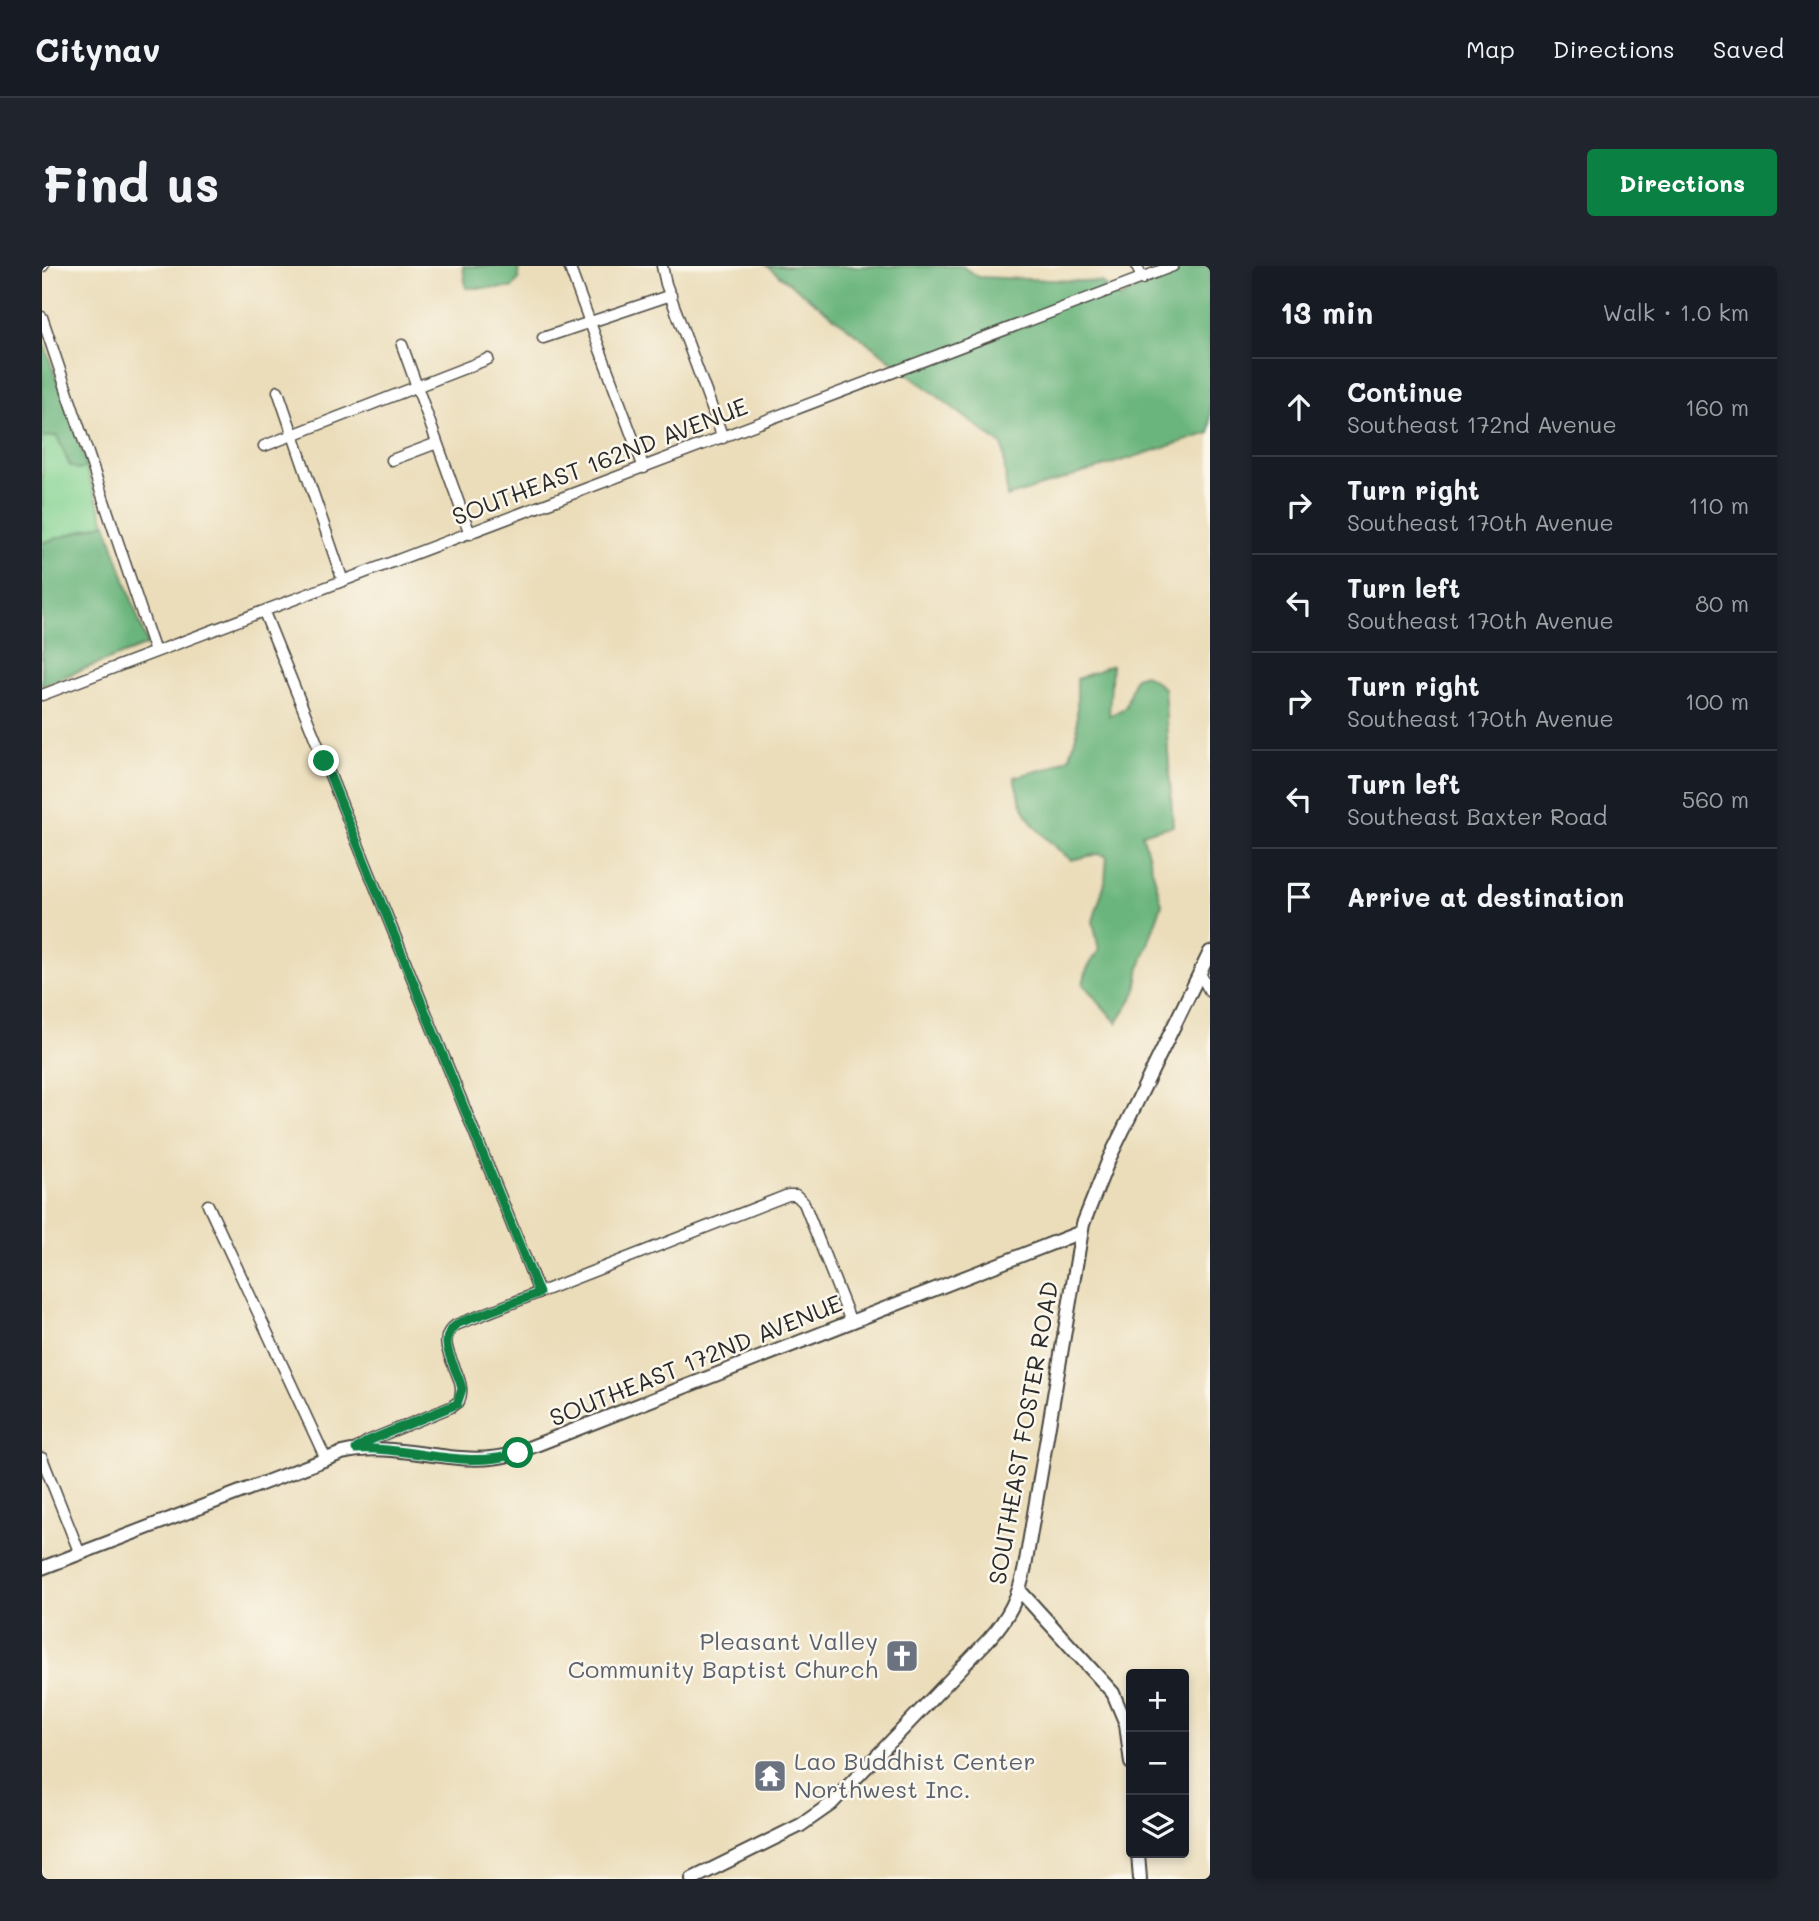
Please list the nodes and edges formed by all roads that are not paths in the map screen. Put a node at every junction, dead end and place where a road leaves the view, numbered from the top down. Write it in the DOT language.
graph roads {
  1 [pos="569,266"];
  2 [pos="662,266"];
  3 [pos="1137,266"];
  4 [pos="1173,266"];
  5 [pos="1142,279"];
  6 [pos="671,295"];
  7 [pos="42,317"];
  8 [pos="590,325"];
  9 [pos="543,338"];
  10 [pos="402,345"];
  11 [pos="488,359"];
  12 [pos="418,388"];
  13 [pos="278,391"];
  14 [pos="293,435"];
  15 [pos="723,438"];
  16 [pos="437,443"];
  17 [pos="264,446"];
  18 [pos="391,460"];
  19 [pos="644,468"];
  20 [pos="470,534"];
  21 [pos="343,581"];
  22 [pos="264,611"];
  23 [pos="155,652"];
  24 [pos="42,695"];
  25 [pos="1210,952"];
  26 [pos="1200,973"];
  27 [pos="1210,992"];
  28 [pos="208,1205"];
  29 [pos="1081,1232"];
  30 [pos="539,1293"];
  31 [pos="851,1322"];
  32 [pos="356,1449"];
  33 [pos="325,1457"];
  34 [pos="42,1458"];
  35 [pos="80,1553"];
  36 [pos="42,1569"];
  37 [pos="1020,1591"];
  38 [pos="1127,1732"];
  39 [pos="1138,1858"];
  40 [pos="692,1879"];
  41 [pos="1140,1879"];
  1 -- 8 [label="street"];
  2 -- 6 [label="street"];
  3 -- 5 [label="street"];
  4 -- 5 [label="street, SOUTHEAST 162ND AVENUE"];
  5 -- 15 [label="street, SOUTHEAST 162ND AVENUE"];
  6 -- 8 [label="street"];
  6 -- 15 [label="street"];
  7 -- 23 [label="street"];
  8 -- 9 [label="street"];
  8 -- 19 [label="street"];
  10 -- 12 [label="street"];
  11 -- 12 [label="street"];
  12 -- 14 [label="street"];
  12 -- 16 [label="street"];
  13 -- 14 [label="street"];
  14 -- 17 [label="street"];
  14 -- 21 [label="street"];
  15 -- 19 [label="street, SOUTHEAST 162ND AVENUE"];
  16 -- 18 [label="street"];
  16 -- 20 [label="street"];
  19 -- 20 [label="street, SOUTHEAST 162ND AVENUE"];
  20 -- 21 [label="street, SOUTHEAST 162ND AVENUE"];
  21 -- 22 [label="street, SOUTHEAST 162ND AVENUE"];
  22 -- 23 [label="street, SOUTHEAST 162ND AVENUE"];
  22 -- 30 [label="street"];
  23 -- 24 [label="street, SOUTHEAST 162ND AVENUE"];
  25 -- 26 [label="main road, SOUTHEAST FOSTER ROAD"];
  26 -- 27 [label="street"];
  26 -- 29 [label="main road, SOUTHEAST FOSTER ROAD"];
  28 -- 33 [label="street"];
  29 -- 31 [label="main road, SOUTHEAST 172ND AVENUE"];
  29 -- 37 [label="main road, SOUTHEAST FOSTER ROAD"];
  30 -- 31 [label="street"];
  30 -- 32 [label="street"];
  31 -- 32 [label="main road, SOUTHEAST 172ND AVENUE"];
  32 -- 33 [label="main road, SOUTHEAST 172ND AVENUE"];
  33 -- 35 [label="main road, SOUTHEAST 172ND AVENUE"];
  34 -- 35 [label="street"];
  35 -- 36 [label="main road, SOUTHEAST 172ND AVENUE"];
  37 -- 38 [label="main road"];
  37 -- 40 [label="main road, SOUTHEAST FOSTER ROAD"];
  39 -- 41 [label="main road"];
}
